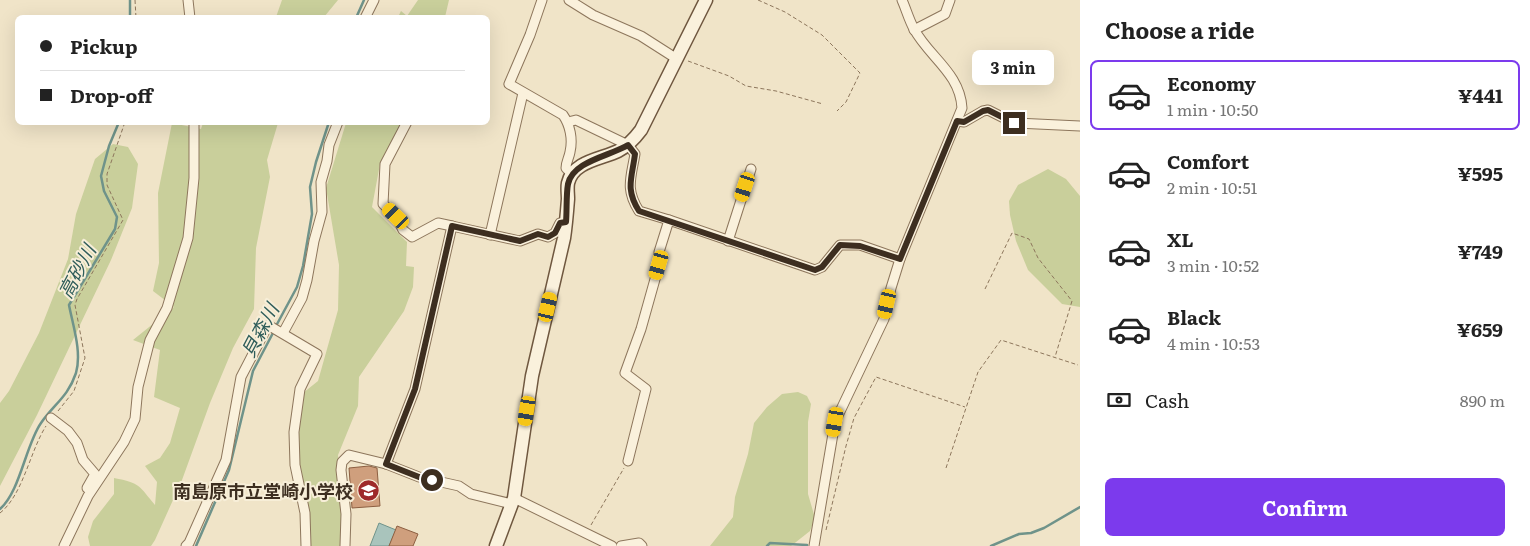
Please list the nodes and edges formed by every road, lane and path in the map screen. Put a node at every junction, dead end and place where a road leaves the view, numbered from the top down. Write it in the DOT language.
graph roads {
  1 [pos="135,0"];
  2 [pos="188,0"];
  3 [pos="374,0"];
  4 [pos="542,0"];
  5 [pos="569,0"];
  6 [pos="706,0"];
  7 [pos="758,0"];
  8 [pos="902,0"];
  9 [pos="950,0"];
  10 [pos="136,15"];
  11 [pos="190,15"];
  12 [pos="366,15"];
  13 [pos="914,30"];
  14 [pos="677,58"];
  15 [pos="523,93"];
  16 [pos="823,104"];
  17 [pos="837,111"];
  18 [pos="957,121"];
  19 [pos="568,122"];
  20 [pos="124,125"];
  21 [pos="194,125"];
  22 [pos="337,125"];
  23 [pos="405,125"];
  24 [pos="1080,126"];
  25 [pos="628,145"];
  26 [pos="750,169"];
  27 [pos="572,174"];
  28 [pos="669,220"];
  29 [pos="566,222"];
  30 [pos="452,226"];
  31 [pos="490,235"];
  32 [pos="728,241"];
  33 [pos="900,259"];
  34 [pos="985,289"];
  35 [pos="278,330"];
  36 [pos="1055,358"];
  37 [pos="1078,366"];
  38 [pos="965,407"];
  39 [pos="52,418"];
  40 [pos="628,461"];
  41 [pos="386,464"];
  42 [pos="946,468"];
  43 [pos="88,496"];
  44 [pos="513,501"];
  45 [pos="0,513"];
  46 [pos="587,532"];
  47 [pos="825,536"];
  48 [pos="64,546"];
  49 [pos="186,546"];
  50 [pos="306,546"];
  51 [pos="345,546"];
  52 [pos="496,546"];
  53 [pos="612,546"];
  54 [pos="621,546"];
  55 [pos="642,546"];
  56 [pos="814,546"];
  1 -- 10 [label="path"];
  2 -- 11 [label="street"];
  3 -- 12 [label="street"];
  4 -- 15 [label="street"];
  5 -- 14 [label="street"];
  6 -- 14 [label="street"];
  7 -- 17 [label="path"];
  8 -- 13 [label="street"];
  9 -- 13 [label="street"];
  13 -- 18 [label="street"];
  14 -- 16 [label="path"];
  14 -- 25 [label="street"];
  15 -- 19 [label="street"];
  15 -- 31 [label="street"];
  18 -- 24 [label="street"];
  18 -- 33 [label="street"];
  19 -- 25 [label="street"];
  19 -- 27 [label="street"];
  20 -- 39 [label="path"];
  21 -- 43 [label="street"];
  22 -- 35 [label="street"];
  23 -- 30 [label="street"];
  25 -- 27 [label="street"];
  25 -- 28 [label="street"];
  26 -- 32 [label="street"];
  27 -- 29 [label="street"];
  28 -- 32 [label="street"];
  28 -- 40 [label="street"];
  29 -- 31 [label="street"];
  29 -- 44 [label="street"];
  30 -- 31 [label="street"];
  30 -- 41 [label="street"];
  32 -- 33 [label="street"];
  33 -- 56 [label="street"];
  34 -- 36 [label="path"];
  35 -- 49 [label="street"];
  35 -- 50 [label="street"];
  36 -- 37 [label="path"];
  36 -- 38 [label="path"];
  38 -- 42 [label="path"];
  38 -- 47 [label="path"];
  39 -- 43 [label="street"];
  39 -- 45 [label="path"];
  40 -- 46 [label="path"];
  41 -- 44 [label="street"];
  41 -- 51 [label="street"];
  43 -- 48 [label="street"];
  44 -- 46 [label="street"];
  44 -- 52 [label="street"];
  46 -- 53 [label="street"];
  54 -- 55 [label="street"];
}
